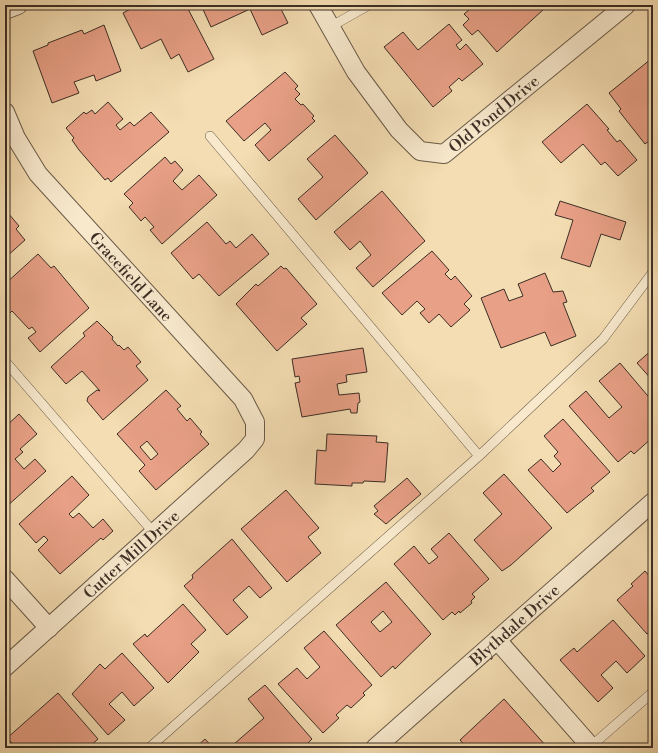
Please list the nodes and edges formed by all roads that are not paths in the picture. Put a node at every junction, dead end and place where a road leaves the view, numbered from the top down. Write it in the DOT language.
graph roads {
  1 [pos="18,5"];
  2 [pos="318,5"];
  3 [pos="369,5"];
  4 [pos="626,5"];
  5 [pos="5,10"];
  6 [pos="330,27"];
  7 [pos="5,112"];
  8 [pos="210,136"];
  9 [pos="653,272"];
  10 [pos="5,361"];
  11 [pos="255,438"];
  12 [pos="478,456"];
  13 [pos="653,502"];
  14 [pos="154,533"];
  15 [pos="5,579"];
  16 [pos="50,628"];
  17 [pos="497,640"];
  18 [pos="5,667"];
  19 [pos="653,692"];
  20 [pos="149,748"];
  21 [pos="375,748"];
  22 [pos="590,748"];
  1 -- 5 [label="street"];
  2 -- 6 [label="street, Old Pond Drive"];
  3 -- 6 [label="lane"];
  4 -- 6 [label="street, Old Pond Drive"];
  7 -- 11 [label="street, Gracefield Lane"];
  8 -- 12 [label="lane"];
  9 -- 12 [label="lane"];
  10 -- 14 [label="lane"];
  11 -- 14 [label="street, Cutter Mill Drive"];
  12 -- 20 [label="lane"];
  13 -- 17 [label="street, Blythdale Drive"];
  14 -- 16 [label="street, Cutter Mill Drive"];
  15 -- 16 [label="street"];
  16 -- 18 [label="street, Cutter Mill Drive"];
  17 -- 21 [label="street, Blythdale Drive"];
  17 -- 22 [label="street"];
  19 -- 22 [label="lane"];
}
